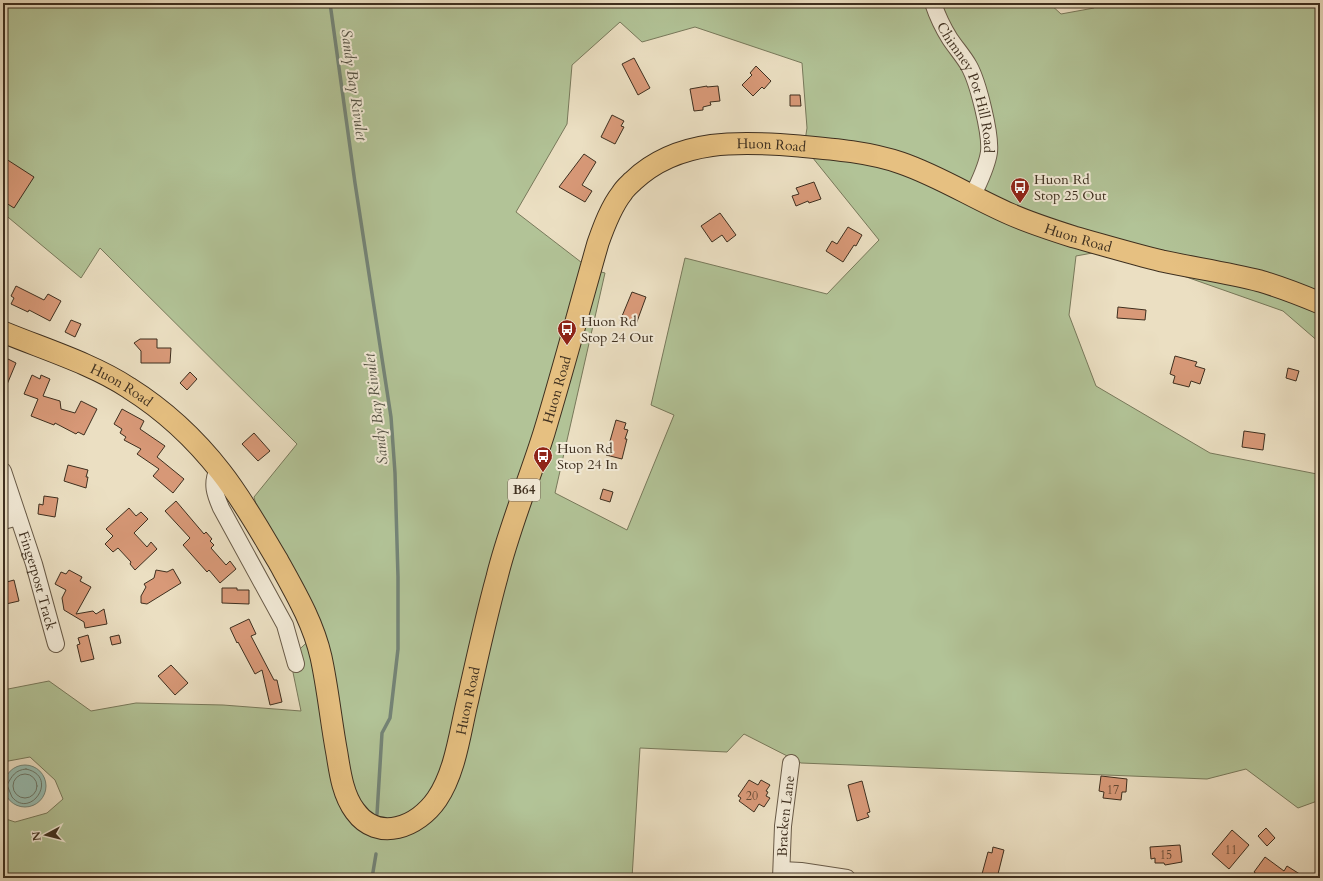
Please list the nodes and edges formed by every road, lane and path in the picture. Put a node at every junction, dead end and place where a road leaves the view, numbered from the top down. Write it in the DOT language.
graph roads {
  1 [pos="933,3"];
  2 [pos="973,195"];
  3 [pos="1320,304"];
  4 [pos="3,332"];
  5 [pos="218,469"];
  6 [pos="3,471"];
  7 [pos="11,519"];
  8 [pos="56,644"];
  9 [pos="296,664"];
  10 [pos="791,763"];
  11 [pos="781,874"];
  12 [pos="847,878"];
  1 -- 2 [label="street, Chimney Pot Hill Road"];
  2 -- 3 [label="main road, Huon Road / B64"];
  2 -- 5 [label="main road, Huon Road / B64"];
  4 -- 5 [label="main road, Huon Road / B64"];
  5 -- 9 [label="street"];
  6 -- 7 [label="street, Fingerpost Track"];
  7 -- 8 [label="street, Fingerpost Track"];
  10 -- 11 [label="street, Bracken Lane"];
  11 -- 12 [label="street, Bracken Lane"];
}
